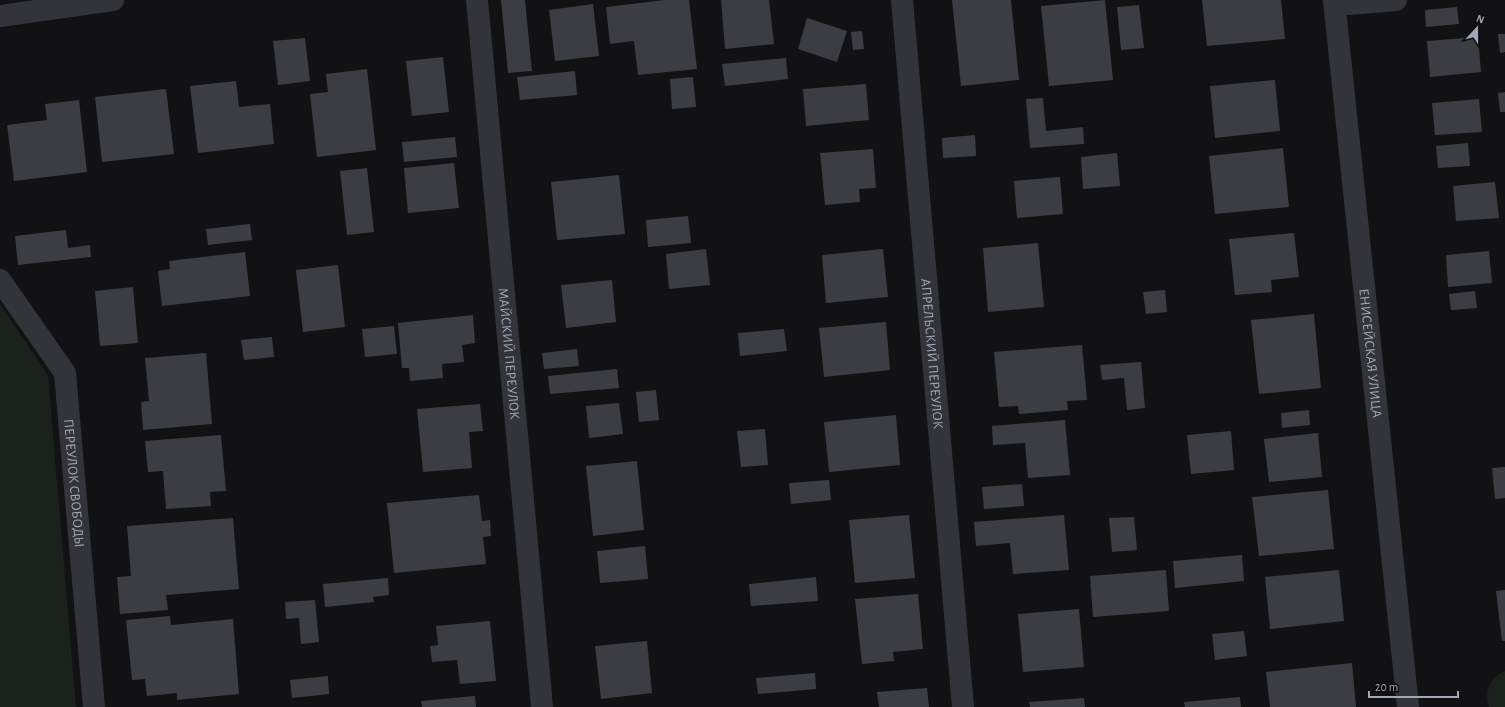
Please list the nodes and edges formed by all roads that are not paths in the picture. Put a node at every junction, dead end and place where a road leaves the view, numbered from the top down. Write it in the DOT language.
graph roads {
  1 [pos="113,0"];
  2 [pos="476,0"];
  3 [pos="902,0"];
  4 [pos="1396,0"];
  5 [pos="1335,3"];
  6 [pos="0,16"];
  7 [pos="0,280"];
  8 [pos="94,707"];
  9 [pos="542,707"];
  10 [pos="963,707"];
  11 [pos="1408,707"];
  1 -- 6 [label="street"];
  2 -- 9 [label="street, МАЙСКИЙ ПЕРЕУЛОК"];
  3 -- 10 [label="street, АПРЕЛЬСКИЙ ПЕРЕУЛОК"];
  4 -- 5 [label="street"];
  5 -- 11 [label="street, ЕНИСЕЙСКАЯ УЛИЦА"];
  7 -- 8 [label="street, ПЕРЕУЛОК СВОБОДЫ"];
}
